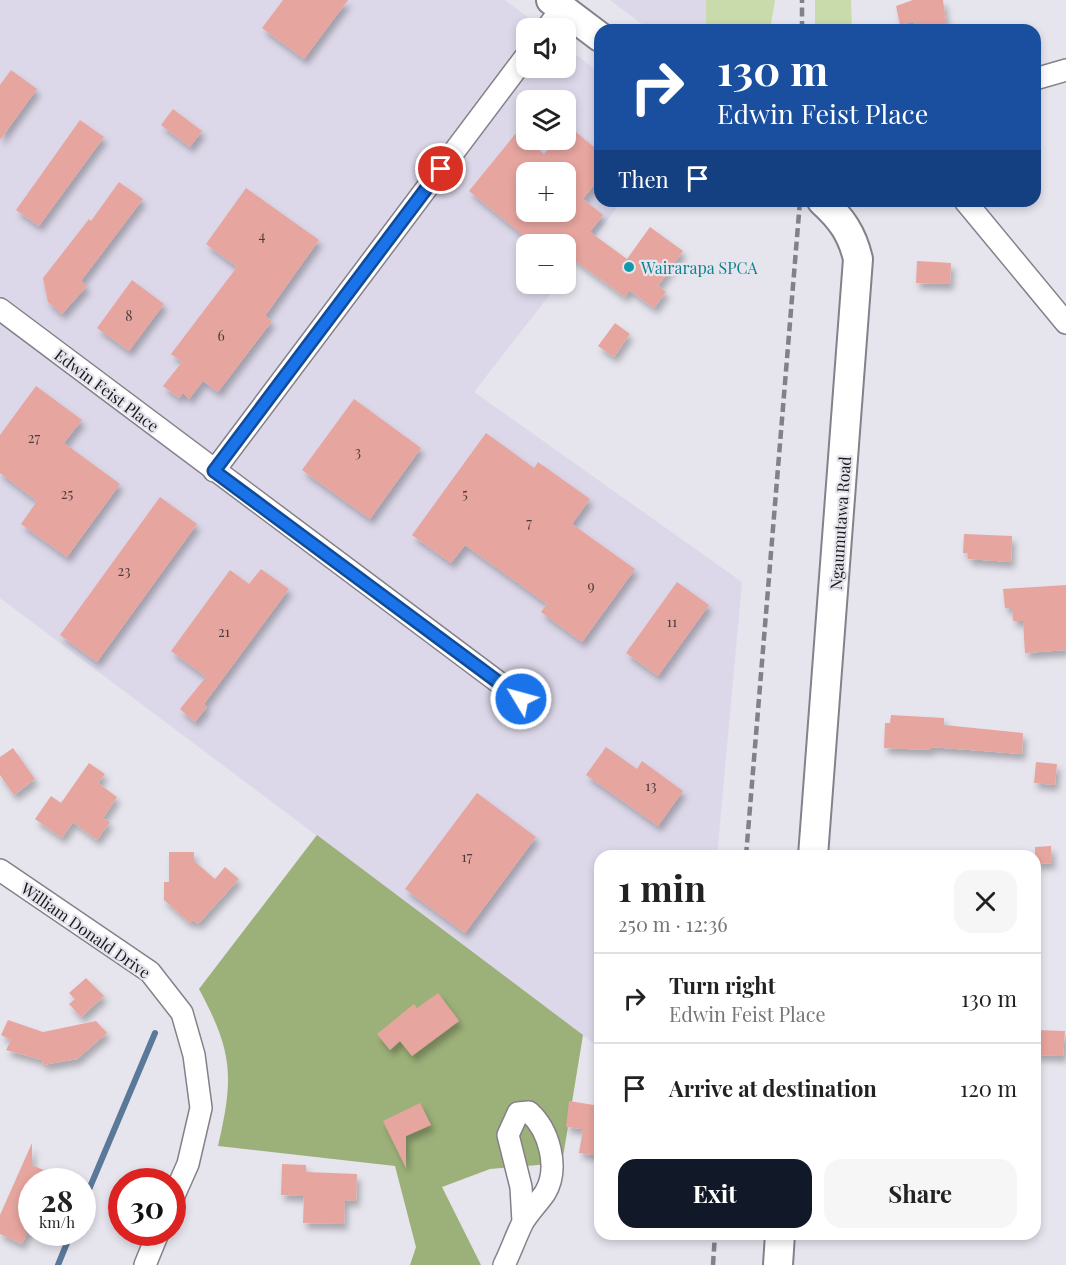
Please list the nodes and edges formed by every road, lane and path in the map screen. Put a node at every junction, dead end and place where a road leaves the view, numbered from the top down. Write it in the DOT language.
graph roads {
  1 [pos="553,12"];
  2 [pos="594,35"];
  3 [pos="516,69"];
  4 [pos="1066,70"];
  5 [pos="1041,76"];
  6 [pos="833,207"];
  7 [pos="970,207"];
  8 [pos="0,309"];
  9 [pos="1066,323"];
  10 [pos="214,471"];
  11 [pos="521,699"];
  12 [pos="813,850"];
  13 [pos="0,870"];
  14 [pos="186,1168"];
  15 [pos="523,1221"];
  16 [pos="779,1240"];
  17 [pos="153,1246"];
  18 [pos="145,1265"];
  19 [pos="504,1265"];
  20 [pos="777,1265"];
  1 -- 2 [label="main road"];
  3 -- 10 [label="street"];
  4 -- 5 [label="street"];
  6 -- 12 [label="main road, Ngaumutawa Road"];
  7 -- 9 [label="street"];
  8 -- 10 [label="street, Edwin Feist Place"];
  10 -- 11 [label="street, Edwin Feist Place"];
  13 -- 14 [label="street, William Donald Drive"];
  15 -- 19 [label="street"];
  16 -- 20 [label="main road"];
  17 -- 18 [label="street"];
}
